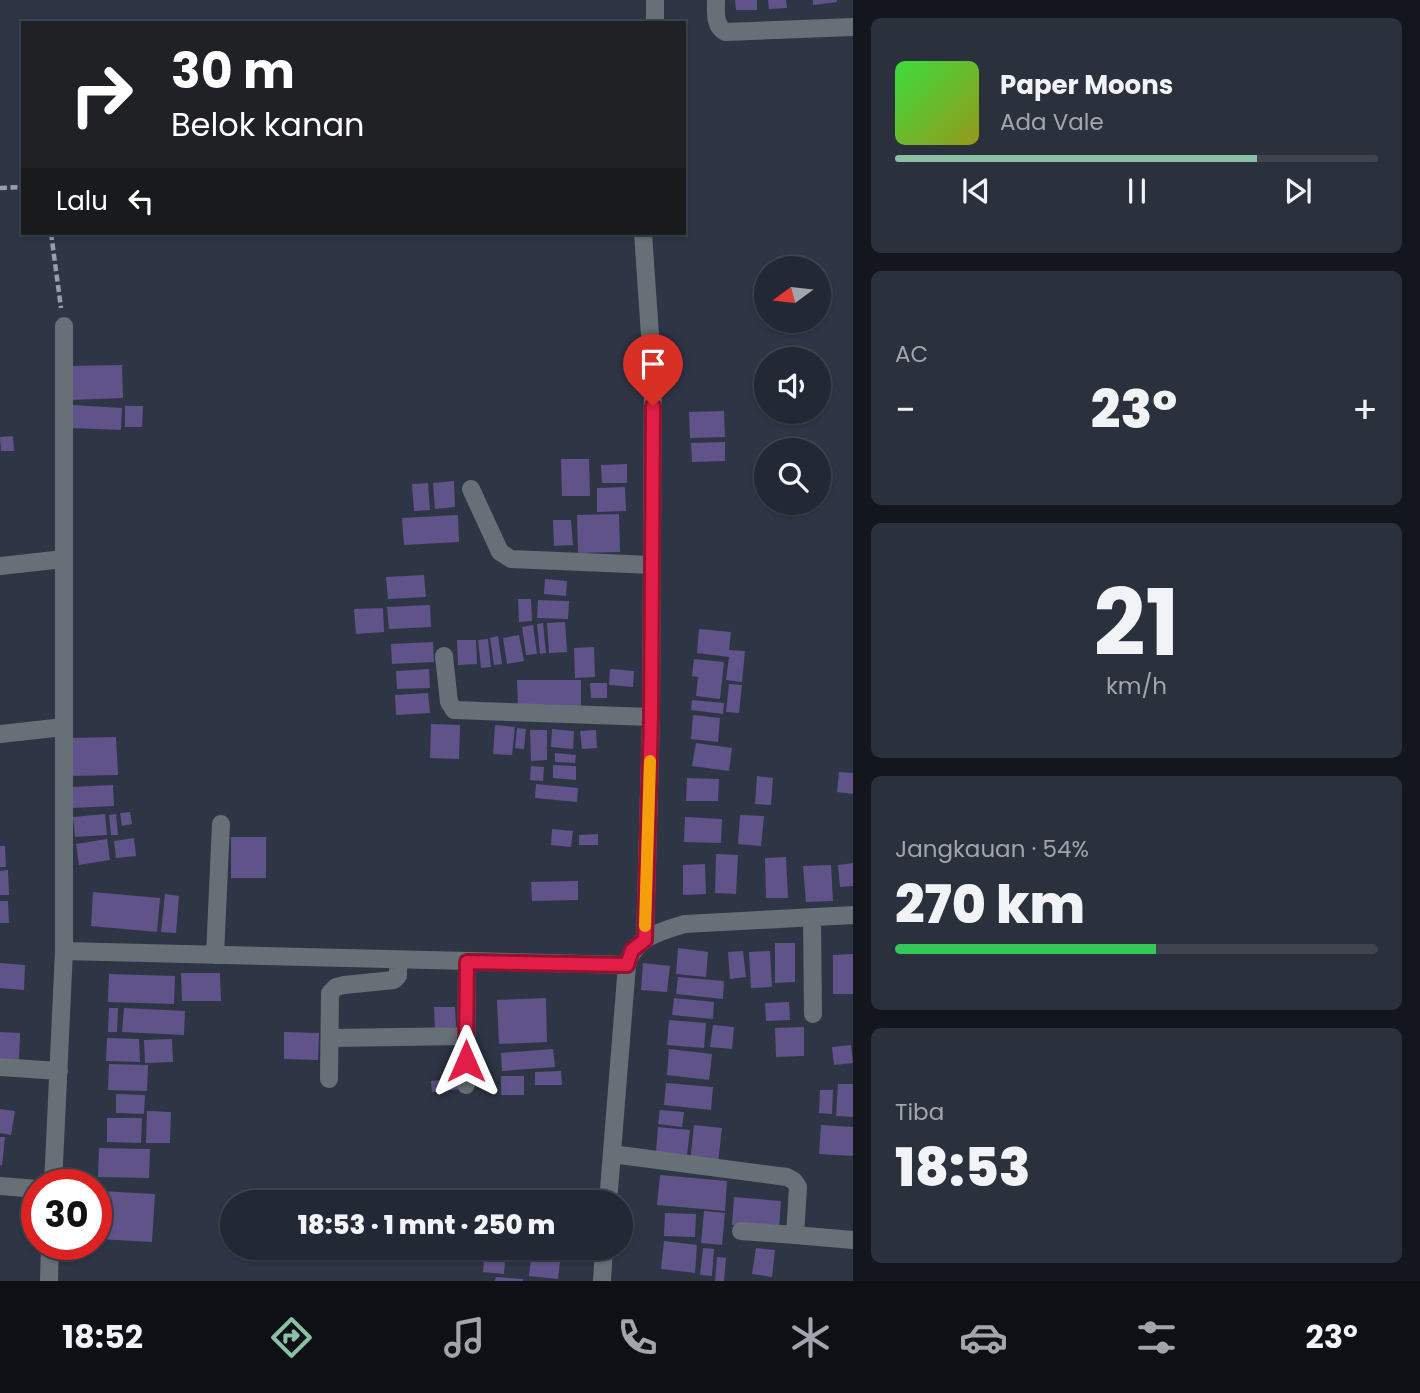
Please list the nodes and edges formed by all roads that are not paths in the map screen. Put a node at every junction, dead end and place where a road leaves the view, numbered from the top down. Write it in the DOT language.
graph roads {
  1 [pos="655,0"];
  2 [pos="716,0"];
  3 [pos="655,21"];
  4 [pos="853,27"];
  5 [pos="643,235"];
  6 [pos="64,326"];
  7 [pos="471,489"];
  8 [pos="64,559"];
  9 [pos="652,565"];
  10 [pos="0,566"];
  11 [pos="444,656"];
  12 [pos="651,717"];
  13 [pos="64,727"];
  14 [pos="0,734"];
  15 [pos="220,824"];
  16 [pos="853,915"];
  17 [pos="812,918"];
  18 [pos="645,940"];
  19 [pos="64,951"];
  20 [pos="215,955"];
  21 [pos="398,961"];
  22 [pos="467,962"];
  23 [pos="627,965"];
  24 [pos="813,1014"];
  25 [pos="466,1036"];
  26 [pos="331,1038"];
  27 [pos="0,1067"];
  28 [pos="59,1070"];
  29 [pos="329,1079"];
  30 [pos="466,1086"];
  31 [pos="612,1154"];
  32 [pos="54,1169"];
  33 [pos="0,1186"];
  34 [pos="21,1188"];
  35 [pos="609,1190"];
  36 [pos="741,1231"];
  37 [pos="795,1235"];
  38 [pos="853,1240"];
  39 [pos="50,1260"];
  40 [pos="603,1260"];
  41 [pos="49,1281"];
  42 [pos="602,1281"];
  1 -- 3 [label="street"];
  2 -- 4 [label="street"];
  5 -- 9 [label="street"];
  6 -- 8 [label="street"];
  7 -- 9 [label="street"];
  8 -- 10 [label="street"];
  8 -- 13 [label="street"];
  9 -- 12 [label="street"];
  11 -- 12 [label="street"];
  12 -- 18 [label="street"];
  13 -- 14 [label="street"];
  13 -- 19 [label="street"];
  15 -- 20 [label="street"];
  16 -- 17 [label="street"];
  17 -- 18 [label="street"];
  17 -- 24 [label="street"];
  18 -- 23 [label="street"];
  19 -- 20 [label="street"];
  19 -- 28 [label="street"];
  20 -- 21 [label="street"];
  21 -- 22 [label="street"];
  21 -- 26 [label="street"];
  22 -- 23 [label="street"];
  22 -- 25 [label="street"];
  23 -- 31 [label="street"];
  25 -- 26 [label="street"];
  25 -- 30 [label="street"];
  26 -- 29 [label="street"];
  27 -- 28 [label="street"];
  28 -- 32 [label="street"];
  31 -- 35 [label="street"];
  31 -- 37 [label="street"];
  33 -- 34 [label="street"];
  36 -- 37 [label="street"];
  37 -- 38 [label="street"];
  39 -- 41 [label="street"];
  40 -- 42 [label="street"];
}
